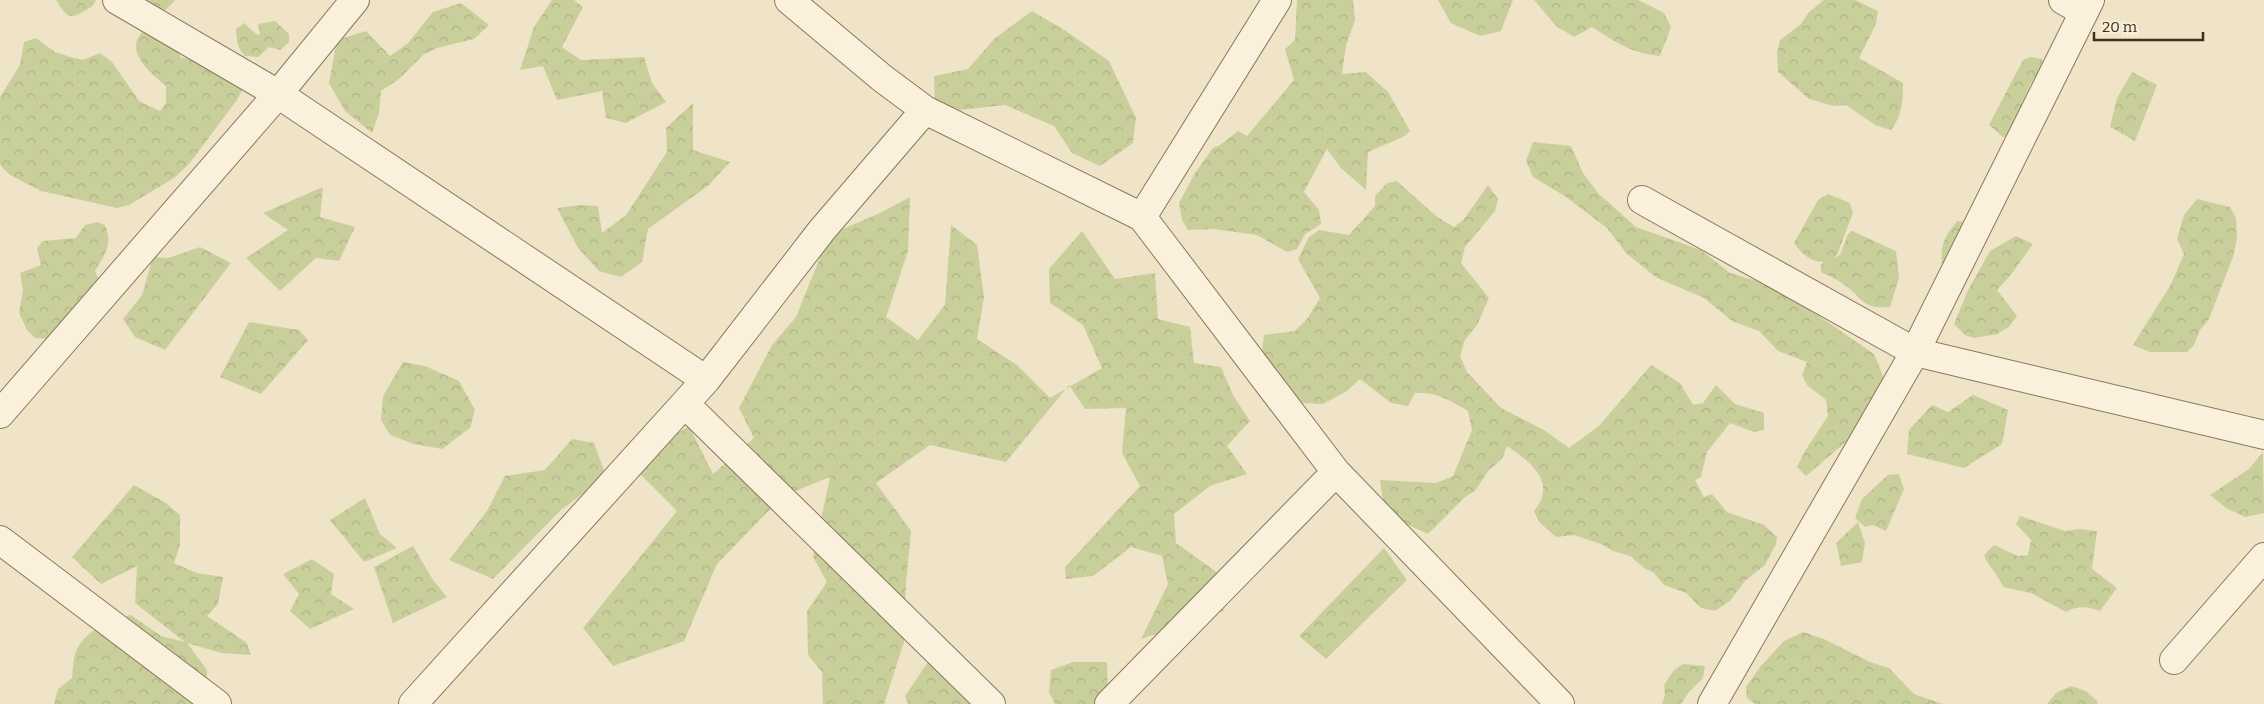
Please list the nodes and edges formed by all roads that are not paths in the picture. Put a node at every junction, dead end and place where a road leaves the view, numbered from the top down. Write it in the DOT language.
graph roads {
  1 [pos="117,0"];
  2 [pos="355,0"];
  3 [pos="789,0"];
  4 [pos="1277,0"];
  5 [pos="2079,4"];
  6 [pos="278,94"];
  7 [pos="925,110"];
  8 [pos="1642,200"];
  9 [pos="1142,217"];
  10 [pos="1915,352"];
  11 [pos="706,380"];
  12 [pos="685,404"];
  13 [pos="0,414"];
  14 [pos="2264,435"];
  15 [pos="1336,472"];
  16 [pos="0,540"];
  17 [pos="2264,557"];
  18 [pos="2174,660"];
  19 [pos="217,704"];
  20 [pos="413,704"];
  21 [pos="991,704"];
  22 [pos="1109,704"];
  23 [pos="1560,704"];
  24 [pos="1712,704"];
  1 -- 6 [label="street"];
  2 -- 6 [label="street"];
  3 -- 7 [label="street"];
  4 -- 9 [label="street"];
  5 -- 10 [label="street"];
  6 -- 11 [label="street"];
  6 -- 13 [label="street"];
  7 -- 9 [label="street"];
  7 -- 11 [label="street"];
  8 -- 10 [label="street"];
  9 -- 15 [label="street"];
  10 -- 14 [label="street"];
  10 -- 24 [label="street"];
  11 -- 12 [label="street"];
  12 -- 20 [label="street"];
  12 -- 21 [label="street"];
  15 -- 22 [label="street"];
  15 -- 23 [label="street"];
  16 -- 19 [label="street"];
  17 -- 18 [label="street"];
}
